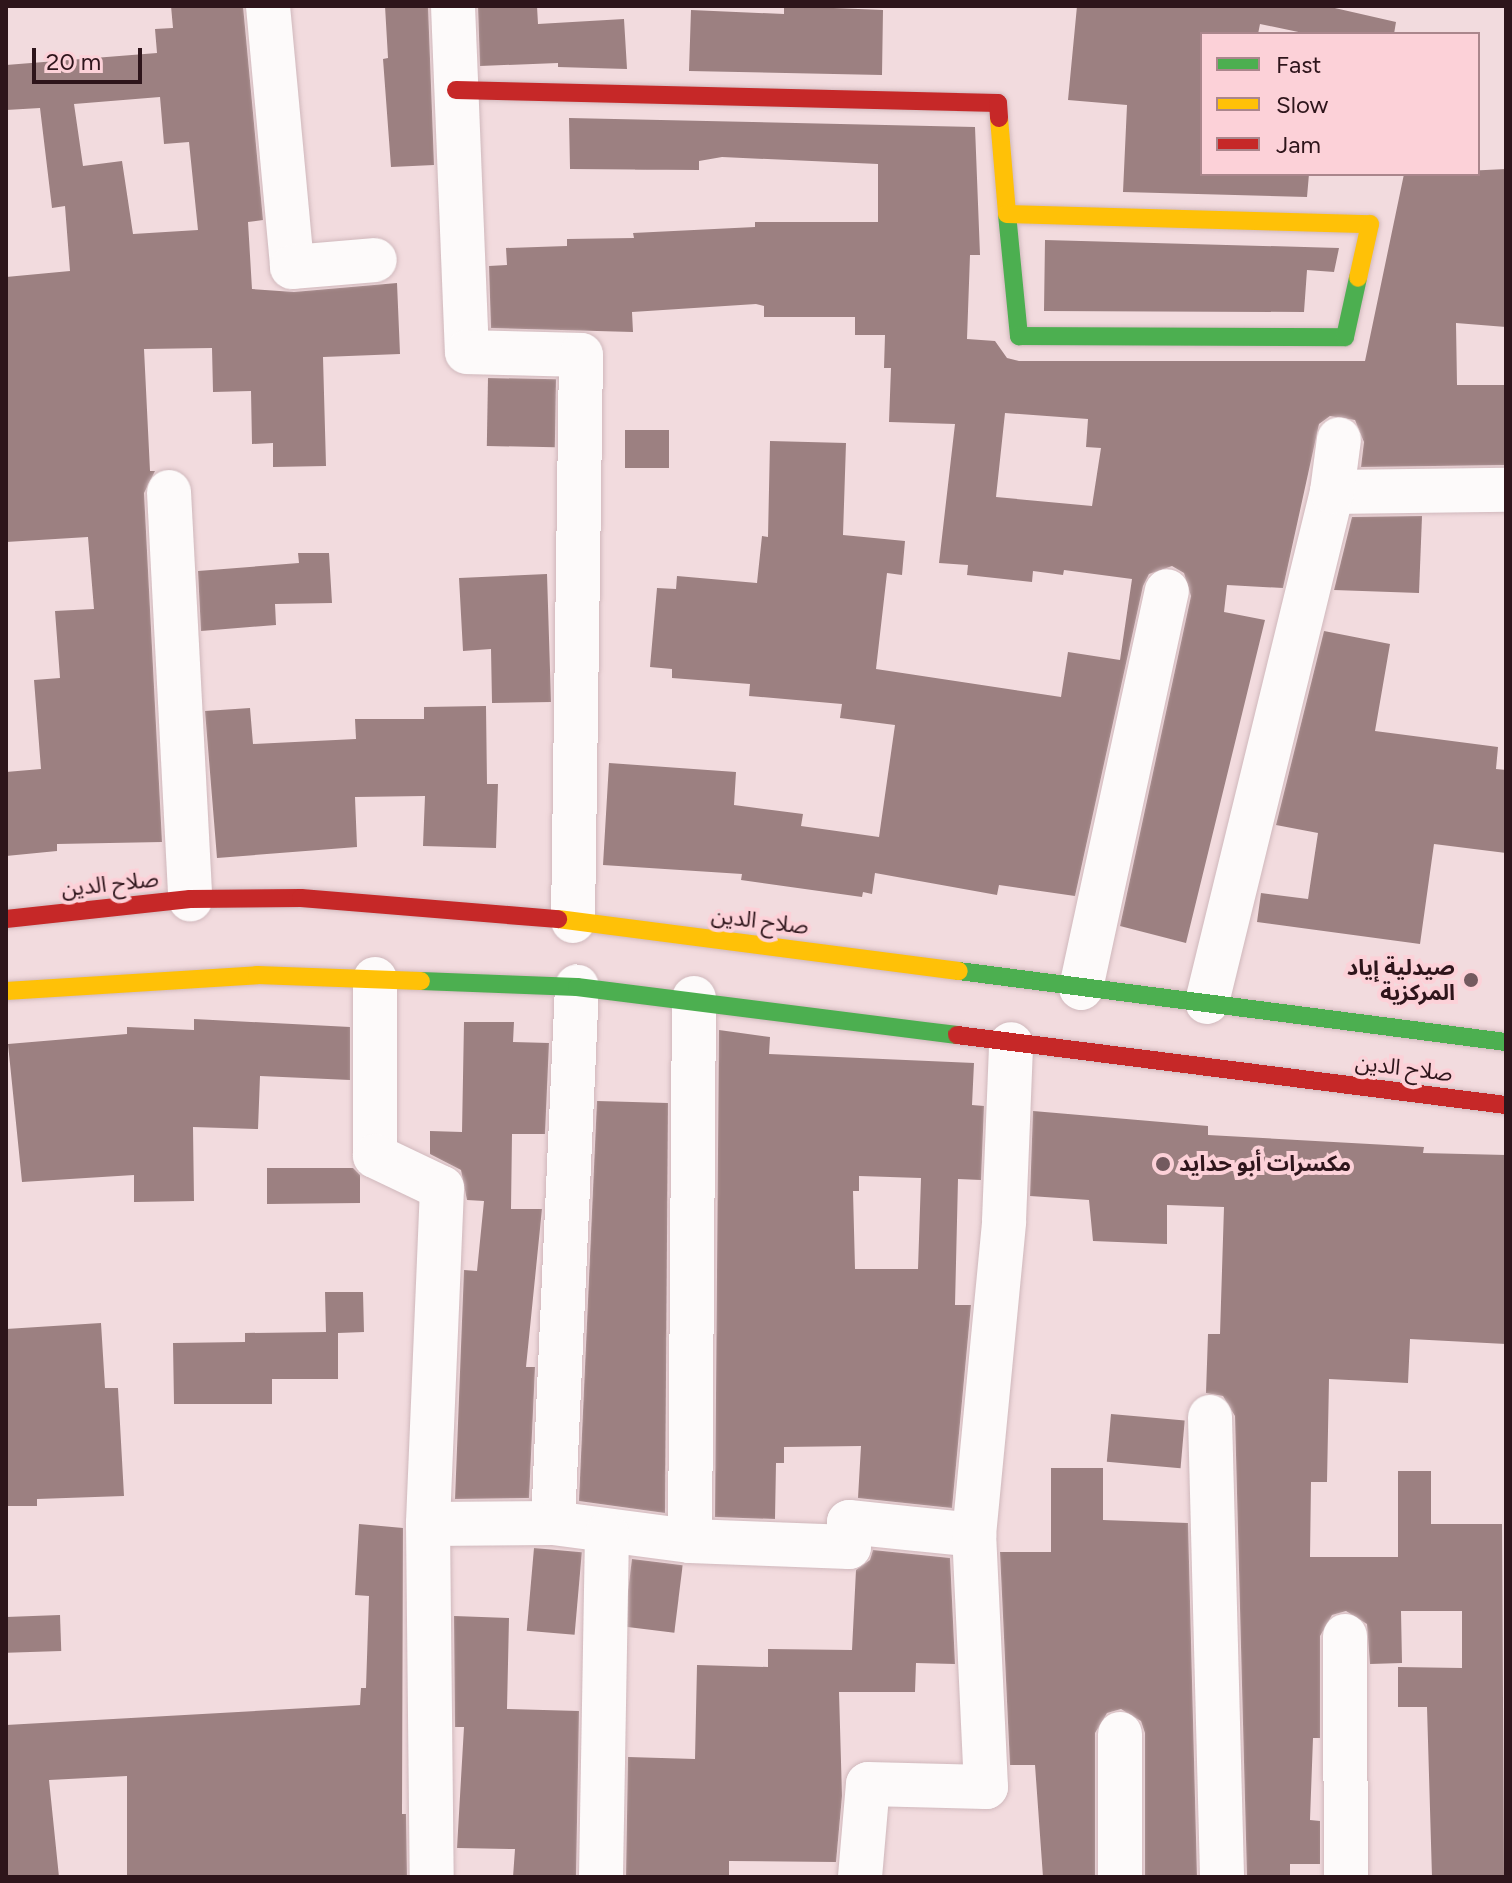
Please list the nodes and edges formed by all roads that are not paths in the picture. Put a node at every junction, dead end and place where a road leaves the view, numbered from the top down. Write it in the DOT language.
graph roads {
  1 [pos="268,6"];
  2 [pos="453,6"];
  3 [pos="456,90"];
  4 [pos="1007,214"];
  5 [pos="375,260"];
  6 [pos="1339,439"];
  7 [pos="1506,490"];
  8 [pos="169,492"];
  9 [pos="1332,492"];
  10 [pos="1167,591"];
  11 [pos="190,899"];
  12 [pos="6,919"];
  13 [pos="573,921"];
  14 [pos="375,979"];
  15 [pos="577,987"];
  16 [pos="6,991"];
  17 [pos="1092,996"];
  18 [pos="694,998"];
  19 [pos="1207,1002"];
  20 [pos="1091,1038"];
  21 [pos="1506,1042"];
  22 [pos="1011,1044"];
  23 [pos="1054,1049"];
  24 [pos="1506,1105"];
  25 [pos="1210,1417"];
  26 [pos="553,1523"];
  27 [pos="428,1524"];
  28 [pos="607,1534"];
  29 [pos="974,1535"];
  30 [pos="690,1541"];
  31 [pos="1345,1636"];
  32 [pos="1120,1734"];
  33 [pos="432,1877"];
  34 [pos="601,1877"];
  35 [pos="860,1877"];
  36 [pos="1120,1877"];
  37 [pos="1222,1877"];
  38 [pos="1346,1877"];
  1 -- 5 [label="street"];
  2 -- 3 [label="street"];
  3 -- 4 [label="main road"];
  3 -- 13 [label="street"];
  4 -- 4 [label="main road"];
  6 -- 9 [label="street"];
  7 -- 9 [label="street"];
  8 -- 11 [label="street"];
  9 -- 19 [label="street"];
  10 -- 17 [label="street"];
  11 -- 12 [label="main road, صلاح الدين"];
  11 -- 13 [label="main road, صلاح الدين"];
  13 -- 17 [label="main road, صلاح الدين"];
  14 -- 15 [label="main road, صلاح الدين"];
  14 -- 16 [label="main road, صلاح الدين"];
  14 -- 27 [label="street"];
  15 -- 18 [label="main road, صلاح الدين"];
  15 -- 26 [label="street"];
  17 -- 19 [label="main road, صلاح الدين"];
  18 -- 22 [label="main road, صلاح الدين"];
  18 -- 30 [label="street"];
  19 -- 21 [label="main road, صلاح الدين"];
  20 -- 23 [label="main road"];
  22 -- 23 [label="main road, صلاح الدين"];
  22 -- 29 [label="street"];
  23 -- 24 [label="main road, صلاح الدين"];
  25 -- 37 [label="street"];
  26 -- 27 [label="street"];
  26 -- 28 [label="street"];
  27 -- 33 [label="street"];
  28 -- 30 [label="street"];
  28 -- 34 [label="street"];
  29 -- 30 [label="street"];
  29 -- 35 [label="street"];
  31 -- 38 [label="street"];
  32 -- 36 [label="street"];
}
